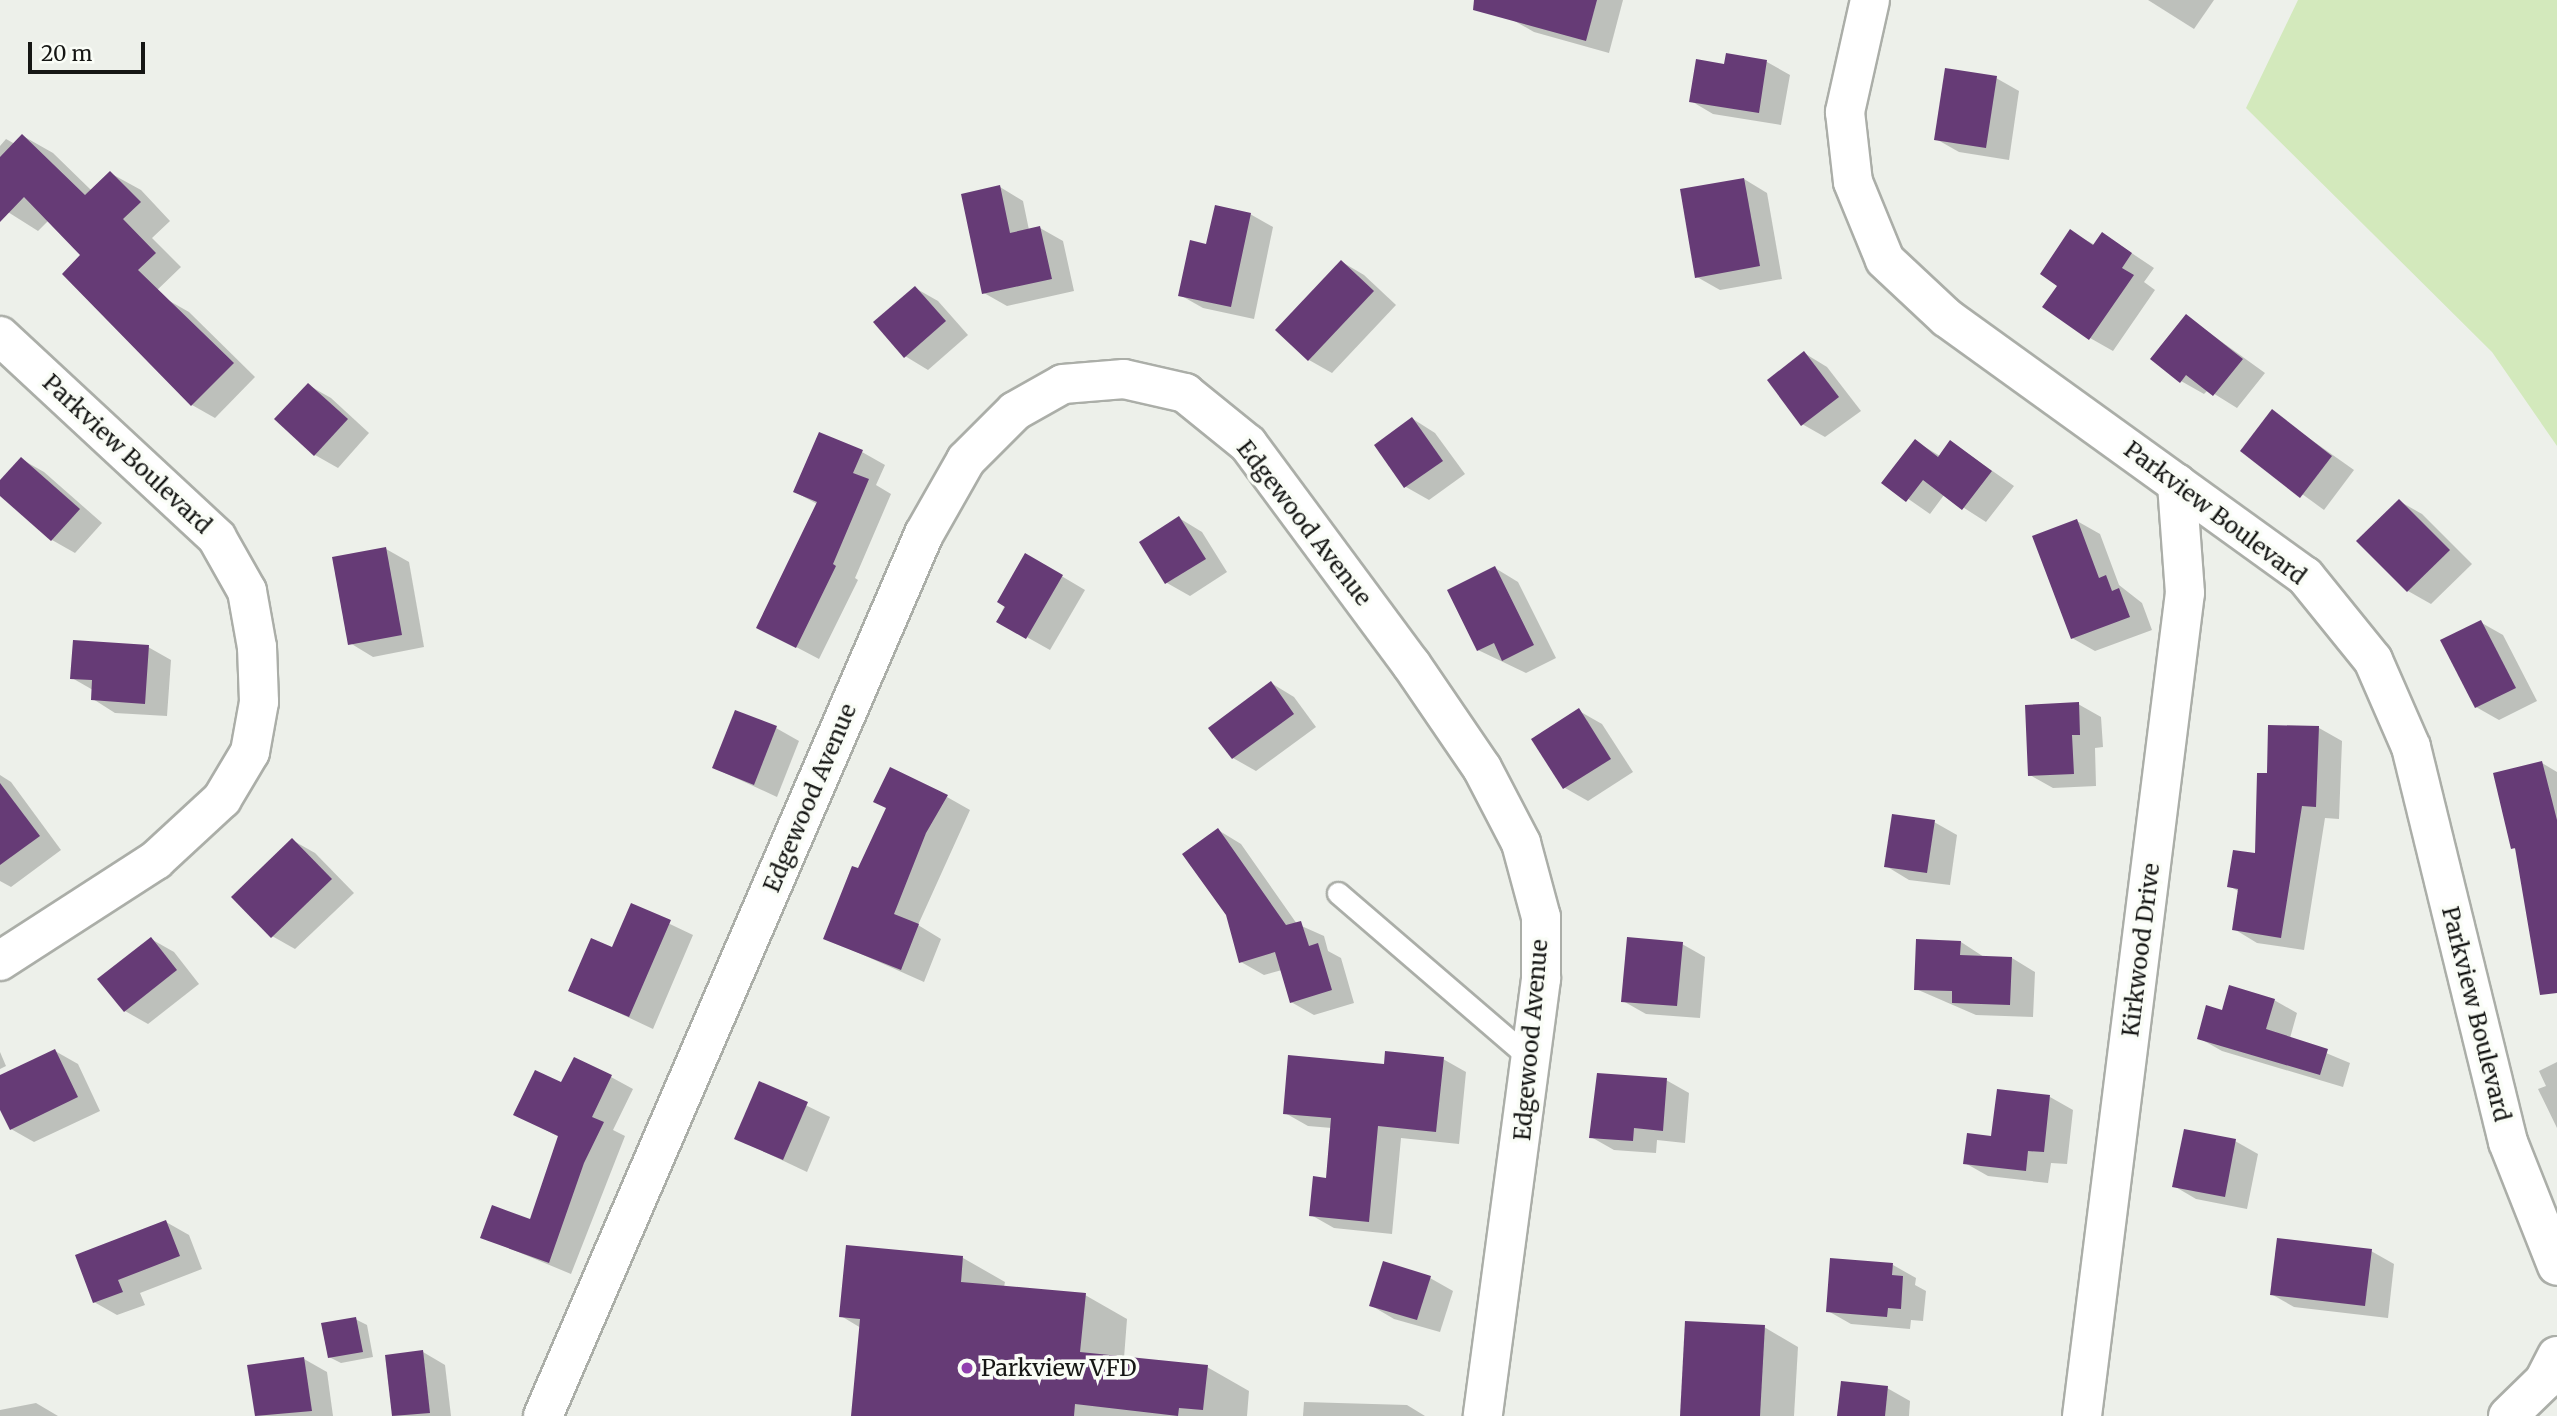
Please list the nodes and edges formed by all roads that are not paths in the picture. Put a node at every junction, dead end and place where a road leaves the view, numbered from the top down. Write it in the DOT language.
graph roads {
  1 [pos="1870,0"];
  2 [pos="0,336"];
  3 [pos="2177,483"];
  4 [pos="1338,893"];
  5 [pos="0,961"];
  6 [pos="1532,1061"];
  7 [pos="2557,1266"];
  8 [pos="2557,1356"];
  9 [pos="543,1416"];
  10 [pos="1483,1416"];
  11 [pos="2082,1416"];
  12 [pos="2508,1416"];
  1 -- 3 [label="street, Parkview Boulevard"];
  2 -- 5 [label="street, Parkview Boulevard"];
  3 -- 7 [label="street, Parkview Boulevard"];
  3 -- 11 [label="street, Kirkwood Drive"];
  4 -- 6 [label="lane"];
  6 -- 9 [label="street, Edgewood Avenue"];
  6 -- 10 [label="street, Edgewood Avenue"];
  8 -- 12 [label="street"];
}
